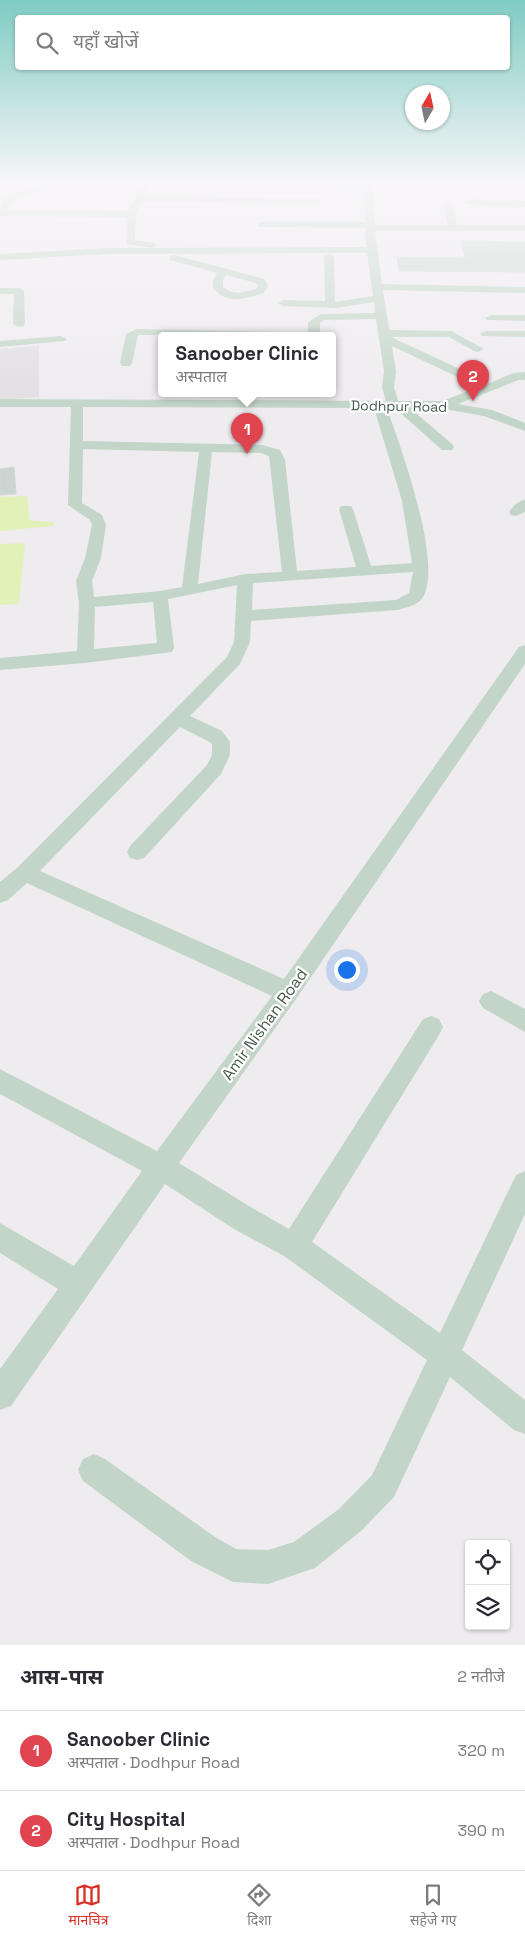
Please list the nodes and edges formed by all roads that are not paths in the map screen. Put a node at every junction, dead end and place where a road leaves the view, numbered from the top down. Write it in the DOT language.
graph roads {
  1 [pos="188,260"];
  2 [pos="329,260"];
  3 [pos="373,260"];
  4 [pos="223,271"];
  5 [pos="525,290"];
  6 [pos="0,291"];
  7 [pos="378,293"];
  8 [pos="283,303"];
  9 [pos="330,305"];
  10 [pos="381,316"];
  11 [pos="491,318"];
  12 [pos="525,318"];
  13 [pos="19,324"];
  14 [pos="158,332"];
  15 [pos="314,332"];
  16 [pos="486,334"];
  17 [pos="525,334"];
  18 [pos="384,336"];
  19 [pos="60,339"];
  20 [pos="0,344"];
  21 [pos="478,349"];
  22 [pos="126,363"];
  23 [pos="525,376"];
  24 [pos="489,387"];
  25 [pos="317,399"];
  26 [pos="0,403"];
  27 [pos="77,403"];
  28 [pos="390,405"];
  29 [pos="444,405"];
  30 [pos="525,427"];
  31 [pos="76,445"];
  32 [pos="447,447"];
  33 [pos="206,448"];
  34 [pos="346,509"];
  35 [pos="420,567"];
  36 [pos="365,571"];
  37 [pos="290,576"];
  38 [pos="245,579"];
  39 [pos="188,591"];
  40 [pos="160,596"];
  41 [pos="87,602"];
  42 [pos="245,616"];
  43 [pos="524,652"];
  44 [pos="85,656"];
  45 [pos="0,664"];
  46 [pos="178,718"];
  47 [pos="137,852"];
  48 [pos="26,873"];
  49 [pos="0,894"];
  50 [pos="288,992"];
  51 [pos="491,1001"];
  52 [pos="525,1021"];
  53 [pos="431,1027"];
  54 [pos="0,1081"];
  55 [pos="161,1167"];
  56 [pos="525,1184"];
  57 [pos="0,1237"];
  58 [pos="294,1246"];
  59 [pos="78,1285"];
  60 [pos="444,1354"];
  61 [pos="0,1395"];
  62 [pos="525,1419"];
  63 [pos="94,1470"];
  1 -- 4 [label="street"];
  2 -- 9 [label="street"];
  3 -- 7 [label="street"];
  5 -- 7 [label="street"];
  6 -- 13 [label="street"];
  7 -- 9 [label="street"];
  7 -- 10 [label="street"];
  8 -- 9 [label="street"];
  10 -- 15 [label="street"];
  10 -- 18 [label="street"];
  11 -- 12 [label="street"];
  14 -- 22 [label="street"];
  16 -- 17 [label="street"];
  18 -- 21 [label="street"];
  18 -- 24 [label="street"];
  18 -- 28 [label="street"];
  19 -- 20 [label="street"];
  23 -- 24 [label="street"];
  24 -- 29 [label="street"];
  25 -- 27 [label="street, Dodhpur Road"];
  25 -- 28 [label="street, Dodhpur Road"];
  26 -- 27 [label="street, Dodhpur Road"];
  27 -- 31 [label="street"];
  28 -- 29 [label="street, Dodhpur Road"];
  28 -- 32 [label="street"];
  28 -- 35 [label="street"];
  29 -- 30 [label="street, Dodhpur Road"];
  31 -- 33 [label="street"];
  31 -- 41 [label="street"];
  33 -- 37 [label="street"];
  33 -- 39 [label="street"];
  34 -- 36 [label="street"];
  35 -- 36 [label="street"];
  35 -- 42 [label="street"];
  36 -- 37 [label="street"];
  37 -- 38 [label="street"];
  38 -- 39 [label="street"];
  38 -- 42 [label="street"];
  39 -- 40 [label="street"];
  40 -- 41 [label="street"];
  40 -- 44 [label="street"];
  41 -- 44 [label="street"];
  42 -- 46 [label="street"];
  43 -- 50 [label="street, Amir Nishan Road"];
  44 -- 45 [label="street"];
  46 -- 47 [label="street"];
  46 -- 48 [label="street"];
  48 -- 49 [label="street"];
  48 -- 50 [label="street"];
  50 -- 55 [label="street, Amir Nishan Road"];
  51 -- 52 [label="street"];
  53 -- 58 [label="street"];
  54 -- 55 [label="street"];
  55 -- 58 [label="street"];
  55 -- 59 [label="street, Amir Nishan Road"];
  56 -- 60 [label="street"];
  57 -- 59 [label="street"];
  58 -- 60 [label="street"];
  59 -- 61 [label="street, Amir Nishan Road"];
  60 -- 62 [label="street"];
  60 -- 63 [label="street"];
}
